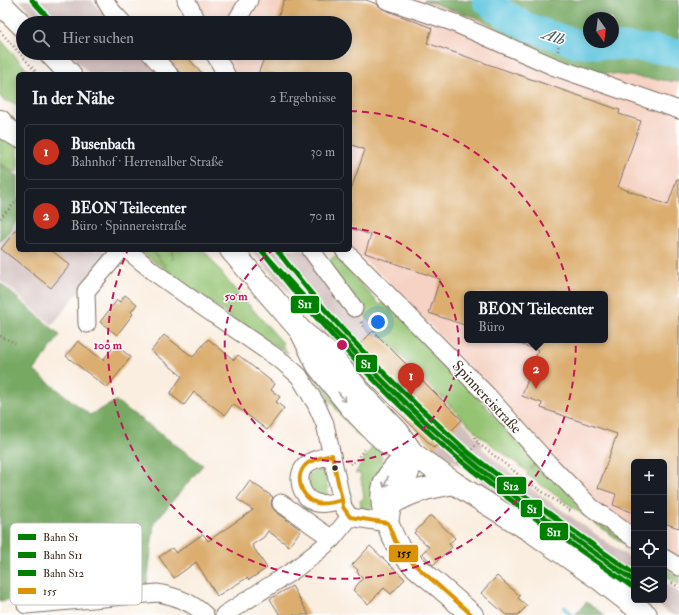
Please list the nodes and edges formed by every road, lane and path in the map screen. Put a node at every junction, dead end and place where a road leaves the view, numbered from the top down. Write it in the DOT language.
graph roads {
  1 [pos="105,0"];
  2 [pos="186,0"];
  3 [pos="249,0"];
  4 [pos="386,0"];
  5 [pos="0,3"];
  6 [pos="117,16"];
  7 [pos="194,16"];
  8 [pos="239,16"];
  9 [pos="16,19"];
  10 [pos="0,31"];
  11 [pos="560,33"];
  12 [pos="560,41"];
  13 [pos="16,49"];
  14 [pos="26,60"];
  15 [pos="51,60"];
  16 [pos="57,60"];
  17 [pos="156,60"];
  18 [pos="218,60"];
  19 [pos="36,72"];
  20 [pos="54,72"];
  21 [pos="68,72"];
  22 [pos="167,72"];
  23 [pos="225,72"];
  24 [pos="679,110"];
  25 [pos="0,113"];
  26 [pos="16,117"];
  27 [pos="0,121"];
  28 [pos="16,135"];
  29 [pos="16,202"];
  30 [pos="0,218"];
  31 [pos="119,252"];
  32 [pos="129,252"];
  33 [pos="232,252"];
  34 [pos="312,252"];
  35 [pos="346,252"];
  36 [pos="354,308"];
  37 [pos="87,324"];
  38 [pos="0,336"];
  39 [pos="15,343"];
  40 [pos="475,436"];
  41 [pos="478,443"];
  42 [pos="366,446"];
  43 [pos="412,453"];
  44 [pos="452,461"];
  45 [pos="334,462"];
  46 [pos="454,483"];
  47 [pos="342,500"];
  48 [pos="281,503"];
  49 [pos="389,513"];
  50 [pos="573,513"];
  51 [pos="350,517"];
  52 [pos="631,536"];
  53 [pos="332,539"];
  54 [pos="667,560"];
  55 [pos="679,567"];
  56 [pos="142,594"];
  57 [pos="205,615"];
  58 [pos="224,615"];
  59 [pos="472,615"];
  60 [pos="646,615"];
  1 -- 6 [label="street"];
  2 -- 7 [label="street"];
  3 -- 8 [label="street"];
  4 -- 24 [label="street"];
  5 -- 9 [label="main road"];
  10 -- 13 [label="path"];
  11 -- 12 [label="path"];
  14 -- 19 [label="path"];
  15 -- 20 [label="main road"];
  16 -- 21 [label="main road"];
  17 -- 22 [label="street"];
  18 -- 23 [label="street"];
  25 -- 26 [label="main road"];
  27 -- 28 [label="main road"];
  29 -- 30 [label="path"];
  31 -- 37 [label="street"];
  32 -- 45 [label="street"];
  33 -- 43 [label="main road"];
  34 -- 36 [label="street"];
  35 -- 52 [label="street, Spinnereistraße"];
  38 -- 39 [label="path"];
  40 -- 41 [label="path"];
  41 -- 44 [label="path"];
  41 -- 50 [label="path"];
  42 -- 45 [label="path"];
  43 -- 46 [label="main road"];
  43 -- 49 [label="main road"];
  45 -- 47 [label="street"];
  45 -- 47 [label="street"];
  46 -- 49 [label="main road"];
  46 -- 60 [label="main road"];
  47 -- 51 [label="street"];
  48 -- 53 [label="street"];
  49 -- 51 [label="street"];
  49 -- 59 [label="main road"];
  51 -- 53 [label="street"];
  53 -- 58 [label="street"];
  54 -- 55 [label="street"];
  56 -- 57 [label="street"];
}
